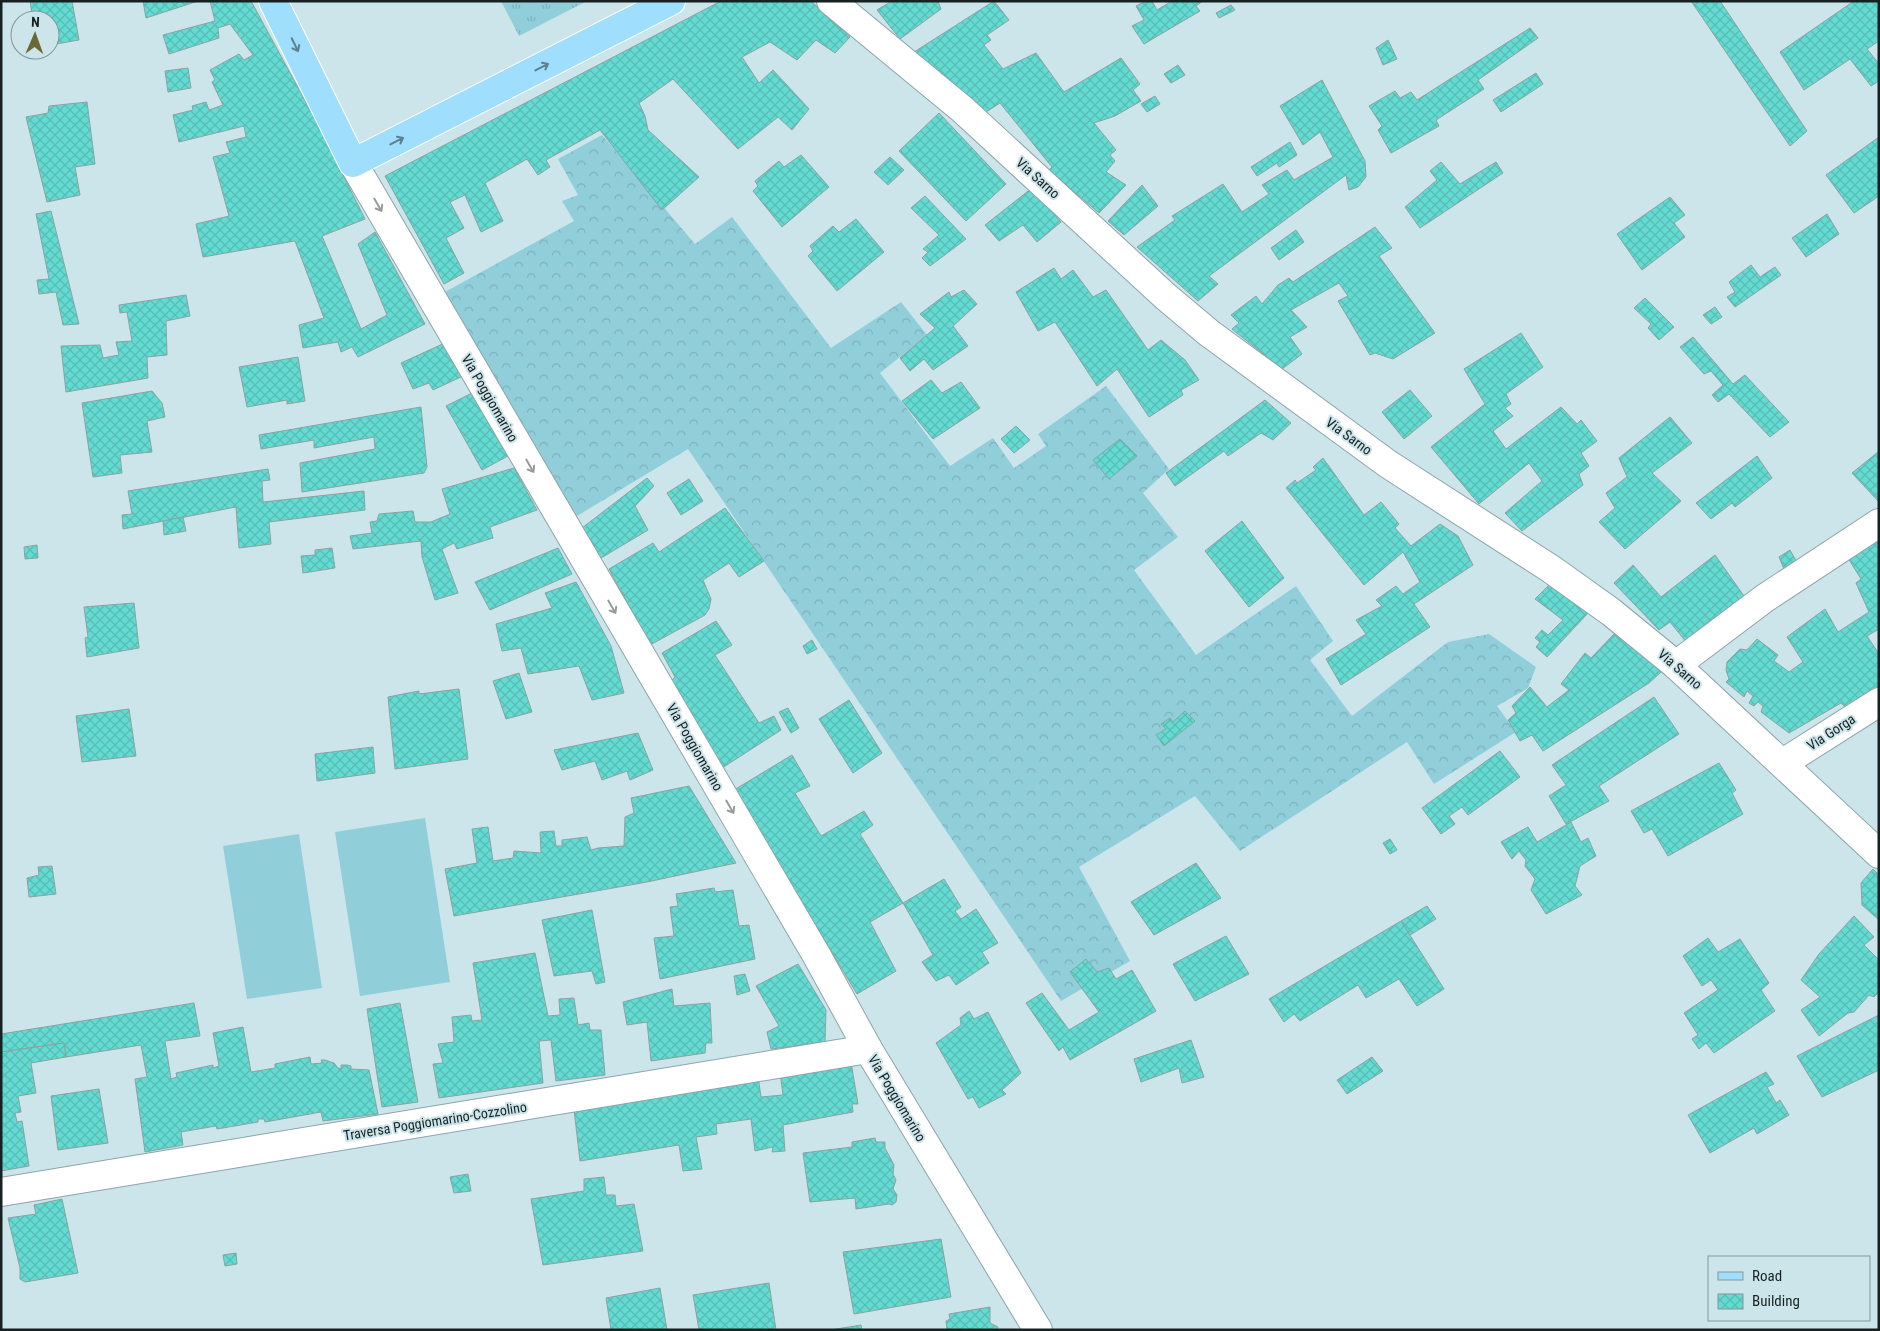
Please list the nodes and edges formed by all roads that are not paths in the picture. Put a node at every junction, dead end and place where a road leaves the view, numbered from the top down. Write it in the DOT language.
graph roads {
  1 [pos="273,1"];
  2 [pos="671,1"];
  3 [pos="831,1"];
  4 [pos="353,163"];
  5 [pos="1879,523"];
  6 [pos="1676,665"];
  7 [pos="1879,702"];
  8 [pos="1782,763"];
  9 [pos="1879,854"];
  10 [pos="868,1050"];
  11 [pos="1,1192"];
  12 [pos="1038,1330"];
  1 -- 4 [label="main road, one-way"];
  4 -- 2 [label="main road, one-way"];
  3 -- 6 [label="street, Via Sarno"];
  4 -- 10 [label="street, Via Poggiomarino, one-way"];
  5 -- 6 [label="street"];
  6 -- 8 [label="street, Via Sarno"];
  7 -- 8 [label="street, Via Gorga"];
  8 -- 9 [label="street, Via Sarno"];
  10 -- 11 [label="street, Traversa Poggiomarino-Cozzolino"];
  10 -- 12 [label="street, Via Poggiomarino"];
}
